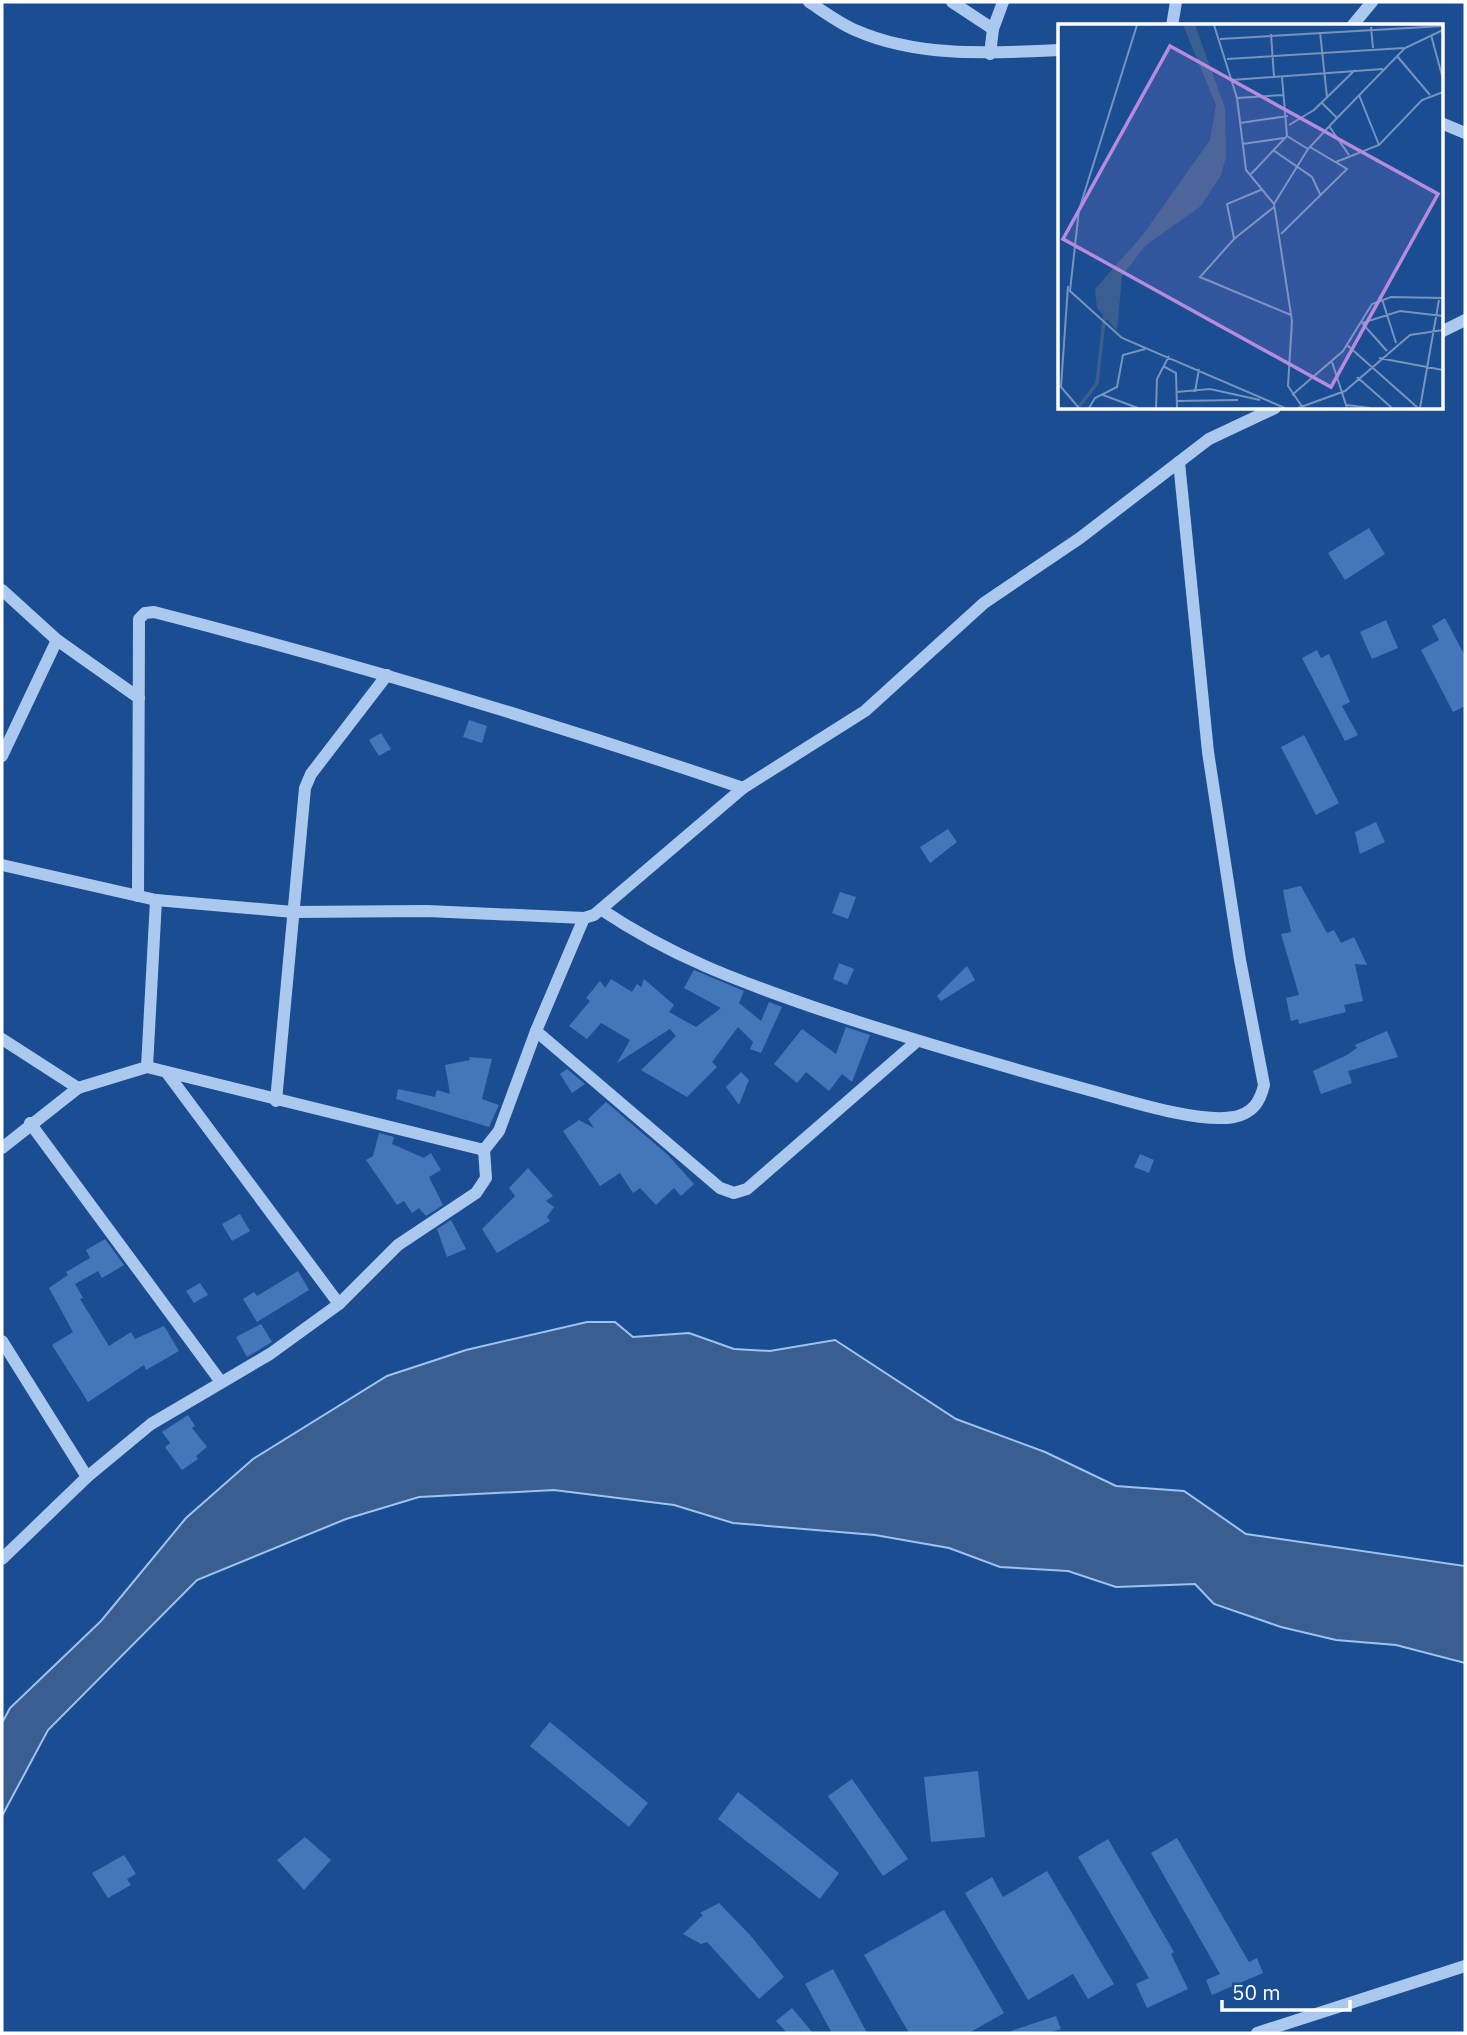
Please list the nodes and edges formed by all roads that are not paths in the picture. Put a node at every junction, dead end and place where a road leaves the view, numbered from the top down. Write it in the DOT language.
graph roads {
  1 [pos="809,2"];
  2 [pos="952,2"];
  3 [pos="1003,2"];
  4 [pos="1176,2"];
  5 [pos="1371,2"];
  6 [pos="1172,24"];
  7 [pos="1354,24"];
  8 [pos="993,30"];
  9 [pos="1058,50"];
  10 [pos="990,54"];
  11 [pos="1442,123"];
  12 [pos="1465,133"];
  13 [pos="1465,320"];
  14 [pos="1442,332"];
  15 [pos="1271,410"];
  16 [pos="1179,462"];
  17 [pos="2,590"];
  18 [pos="57,640"];
  19 [pos="387,675"];
  20 [pos="139,698"];
  21 [pos="2,756"];
  22 [pos="743,788"];
  23 [pos="2,865"];
  24 [pos="138,896"];
  25 [pos="156,900"];
  26 [pos="602,910"];
  27 [pos="293,912"];
  28 [pos="584,918"];
  29 [pos="536,1031"];
  30 [pos="2,1039"];
  31 [pos="916,1042"];
  32 [pos="148,1067"];
  33 [pos="167,1073"];
  34 [pos="78,1088"];
  35 [pos="276,1101"];
  36 [pos="30,1124"];
  37 [pos="2,1148"];
  38 [pos="484,1150"];
  39 [pos="339,1304"];
  40 [pos="2,1341"];
  41 [pos="222,1382"];
  42 [pos="87,1477"];
  43 [pos="2,1559"];
  44 [pos="1465,1966"];
  45 [pos="1257,2033"];
  1 -- 10 [label="street"];
  2 -- 8 [label="street"];
  3 -- 8 [label="street"];
  4 -- 6 [label="street"];
  5 -- 7 [label="street"];
  8 -- 10 [label="street"];
  9 -- 10 [label="street"];
  11 -- 12 [label="street"];
  13 -- 14 [label="street"];
  15 -- 16 [label="street"];
  16 -- 22 [label="street"];
  16 -- 31 [label="street"];
  17 -- 18 [label="street"];
  18 -- 20 [label="street"];
  18 -- 21 [label="street"];
  19 -- 20 [label="street"];
  19 -- 22 [label="street"];
  19 -- 27 [label="street"];
  20 -- 24 [label="street"];
  22 -- 26 [label="street"];
  23 -- 24 [label="street"];
  24 -- 25 [label="street"];
  25 -- 27 [label="street"];
  25 -- 32 [label="street"];
  26 -- 28 [label="street"];
  26 -- 31 [label="street"];
  27 -- 28 [label="street"];
  27 -- 35 [label="street"];
  28 -- 29 [label="street"];
  29 -- 31 [label="street"];
  29 -- 38 [label="street"];
  30 -- 34 [label="street"];
  32 -- 33 [label="street"];
  32 -- 34 [label="street"];
  33 -- 35 [label="street"];
  33 -- 39 [label="street"];
  34 -- 36 [label="street"];
  35 -- 38 [label="street"];
  36 -- 37 [label="street"];
  36 -- 41 [label="street"];
  38 -- 39 [label="street"];
  39 -- 41 [label="street"];
  40 -- 42 [label="street"];
  41 -- 42 [label="street"];
  42 -- 43 [label="street"];
  44 -- 45 [label="street"];
}
